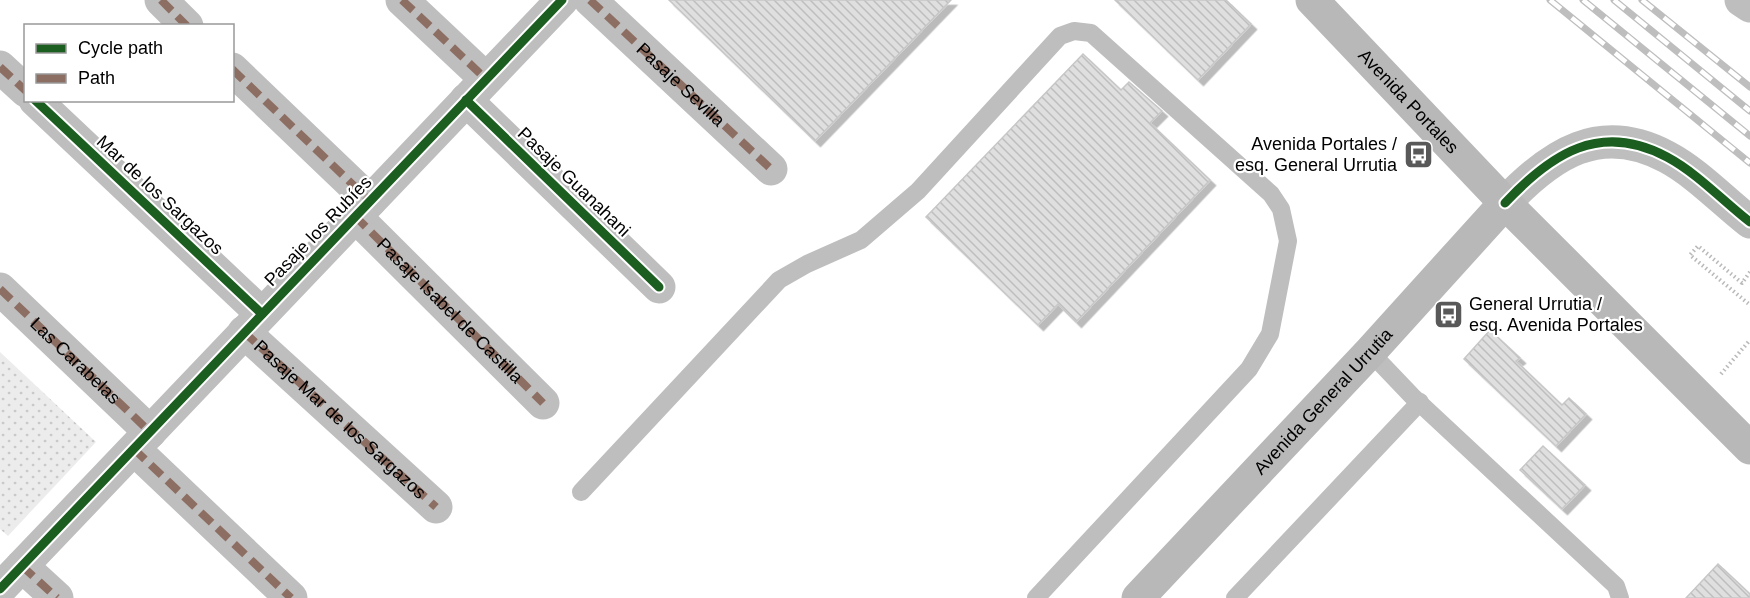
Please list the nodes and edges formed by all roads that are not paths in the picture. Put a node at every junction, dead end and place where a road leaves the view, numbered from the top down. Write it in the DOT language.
graph roads {
  1 [pos="161,0"];
  2 [pos="402,0"];
  3 [pos="562,0"];
  4 [pos="590,0"];
  5 [pos="1312,0"];
  6 [pos="1741,0"];
  7 [pos="1750,6"];
  8 [pos="185,24"];
  9 [pos="0,67"];
  10 [pos="234,71"];
  11 [pos="24,89"];
  12 [pos="476,90"];
  13 [pos="37,102"];
  14 [pos="771,169"];
  15 [pos="1505,203"];
  16 [pos="363,209"];
  17 [pos="1750,222"];
  18 [pos="658,287"];
  19 [pos="0,289"];
  20 [pos="253,323"];
  21 [pos="1370,352"];
  22 [pos="1419,402"];
  23 [pos="543,403"];
  24 [pos="142,440"];
  25 [pos="1750,448"];
  26 [pos="581,492"];
  27 [pos="436,507"];
  28 [pos="22,566"];
  29 [pos="0,589"];
  30 [pos="57,598"];
  31 [pos="291,598"];
  32 [pos="1035,598"];
  33 [pos="1138,598"];
  34 [pos="1235,598"];
  35 [pos="1620,598"];
  1 -- 8 [label="street"];
  2 -- 12 [label="street, Pasaje Guanahani"];
  3 -- 12 [label="street, Pasaje los Rubíes"];
  4 -- 14 [label="street, Pasaje Sevilla"];
  5 -- 15 [label="main road, Avenida Portales"];
  6 -- 7 [label="street"];
  9 -- 11 [label="street"];
  10 -- 16 [label="street, Pasaje Isabel de Castilla"];
  12 -- 16 [label="street, Pasaje los Rubíes"];
  12 -- 18 [label="street, Pasaje Guanahani"];
  13 -- 20 [label="street, Mar de los Sargazos"];
  15 -- 17 [label="street"];
  15 -- 21 [label="main road, Avenida General Urrutia"];
  15 -- 25 [label="main road, Avenida Portales"];
  16 -- 20 [label="street, Pasaje los Rubíes"];
  16 -- 23 [label="street, Pasaje Isabel de Castilla"];
  19 -- 24 [label="street, Las Carabelas"];
  20 -- 24 [label="street, Pasaje los Rubíes"];
  20 -- 27 [label="street, Pasaje Mar de los Sargazos"];
  21 -- 22 [label="lane"];
  21 -- 33 [label="main road, Avenida General Urrutia"];
  22 -- 34 [label="lane"];
  22 -- 35 [label="lane"];
  24 -- 28 [label="street, Pasaje los Rubíes"];
  24 -- 31 [label="street, Las Carabelas"];
  26 -- 32 [label="lane"];
  28 -- 29 [label="street, Pasaje los Rubíes"];
  28 -- 30 [label="street"];
}
